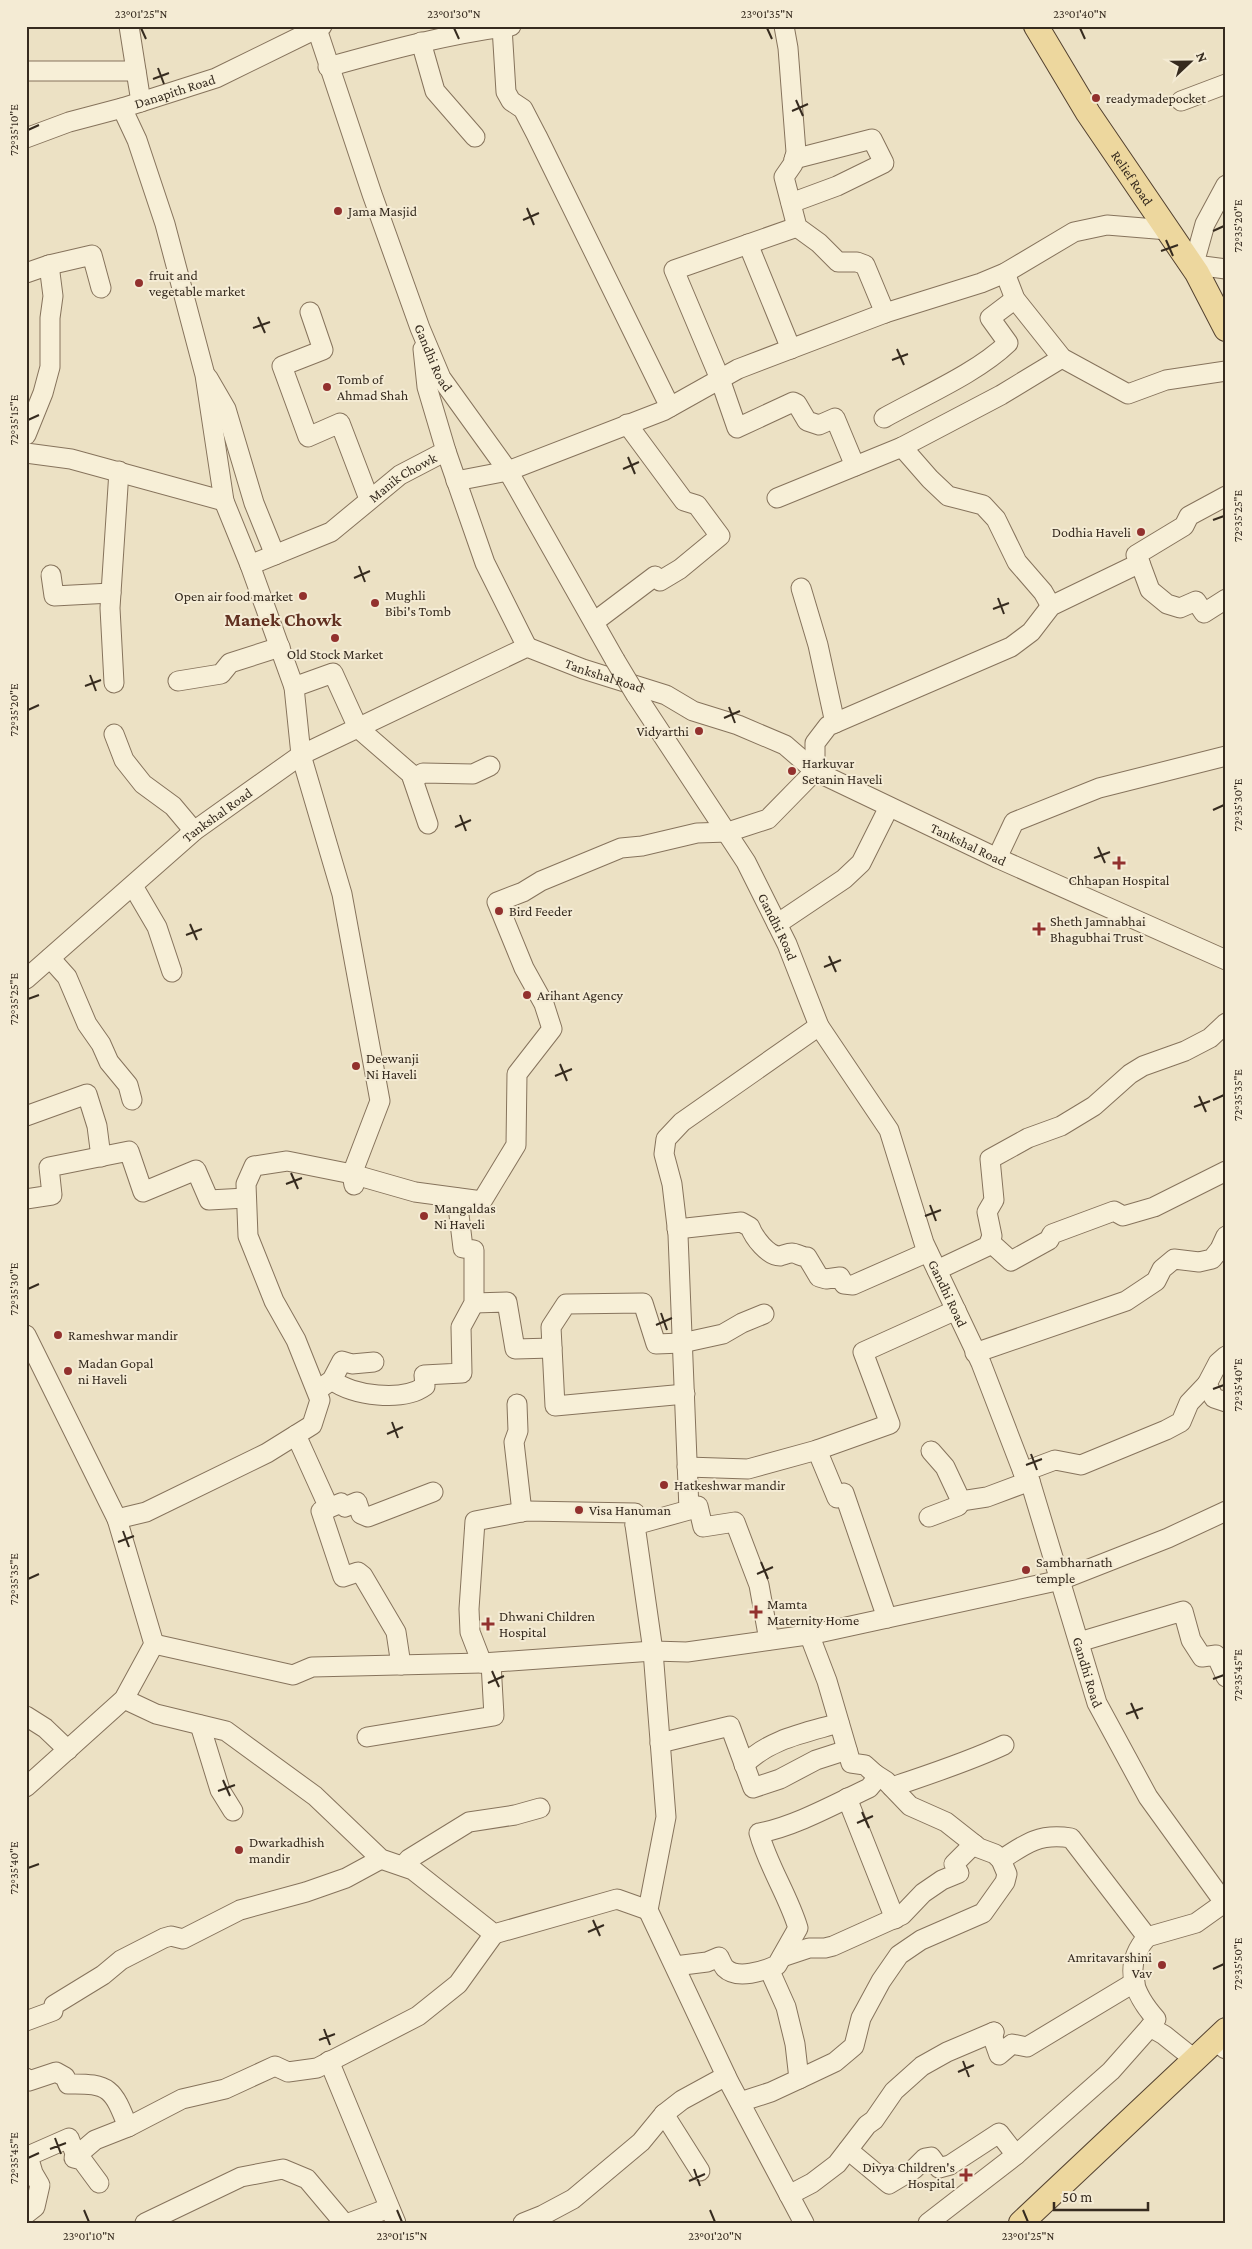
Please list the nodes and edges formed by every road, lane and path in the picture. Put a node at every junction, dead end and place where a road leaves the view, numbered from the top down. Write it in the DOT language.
graph roads {
  1 [pos="130,26"];
  2 [pos="784,26"];
  3 [pos="1036,26"];
  4 [pos="318,27"];
  5 [pos="506,27"];
  6 [pos="420,42"];
  7 [pos="328,67"];
  8 [pos="26,71"];
  9 [pos="136,71"];
  10 [pos="1226,84"];
  11 [pos="1181,101"];
  12 [pos="141,102"];
  13 [pos="122,108"];
  14 [pos="26,138"];
  15 [pos="475,138"];
  16 [pos="794,159"];
  17 [pos="1226,185"];
  18 [pos="791,203"];
  19 [pos="797,227"];
  20 [pos="1168,230"];
  21 [pos="748,244"];
  22 [pos="49,265"];
  23 [pos="1226,269"];
  24 [pos="1195,270"];
  25 [pos="26,273"];
  26 [pos="1006,273"];
  27 [pos="101,288"];
  28 [pos="1015,299"];
  29 [pos="310,312"];
  30 [pos="885,313"];
  31 [pos="420,328"];
  32 [pos="1226,330"];
  33 [pos="791,349"];
  34 [pos="1062,358"];
  35 [pos="1226,371"];
  36 [pos="205,375"];
  37 [pos="720,379"];
  38 [pos="670,407"];
  39 [pos="884,418"];
  40 [pos="627,424"];
  41 [pos="27,434"];
  42 [pos="902,448"];
  43 [pos="446,451"];
  44 [pos="26,452"];
  45 [pos="855,466"];
  46 [pos="119,471"];
  47 [pos="508,471"];
  48 [pos="456,481"];
  49 [pos="1226,496"];
  50 [pos="777,498"];
  51 [pos="369,499"];
  52 [pos="224,501"];
  53 [pos="275,555"];
  54 [pos="1140,563"];
  55 [pos="250,565"];
  56 [pos="51,575"];
  57 [pos="801,588"];
  58 [pos="111,593"];
  59 [pos="1226,599"];
  60 [pos="1051,606"];
  61 [pos="594,622"];
  62 [pos="280,647"];
  63 [pos="527,647"];
  64 [pos="178,681"];
  65 [pos="114,683"];
  66 [pos="294,687"];
  67 [pos="835,723"];
  68 [pos="358,728"];
  69 [pos="114,734"];
  70 [pos="301,755"];
  71 [pos="1226,756"];
  72 [pos="490,766"];
  73 [pos="814,771"];
  74 [pos="413,780"];
  75 [pos="889,806"];
  76 [pos="428,824"];
  77 [pos="194,832"];
  78 [pos="728,832"];
  79 [pos="997,858"];
  80 [pos="133,886"];
  81 [pos="777,924"];
  82 [pos="50,958"];
  83 [pos="1226,960"];
  84 [pos="172,972"];
  85 [pos="26,979"];
  86 [pos="1226,1023"];
  87 [pos="819,1026"];
  88 [pos="132,1100"];
  89 [pos="26,1116"];
  90 [pos="101,1157"];
  91 [pos="1226,1171"];
  92 [pos="353,1181"];
  93 [pos="246,1198"];
  94 [pos="457,1198"];
  95 [pos="26,1199"];
  96 [pos="677,1229"];
  97 [pos="1226,1236"];
  98 [pos="990,1242"];
  99 [pos="928,1252"];
  100 [pos="937,1270"];
  101 [pos="474,1303"];
  102 [pos="956,1310"];
  103 [pos="764,1314"];
  104 [pos="26,1335"];
  105 [pos="682,1343"];
  106 [pos="552,1348"];
  107 [pos="975,1353"];
  108 [pos="1226,1356"];
  109 [pos="374,1362"];
  110 [pos="332,1380"];
  111 [pos="1208,1384"];
  112 [pos="316,1391"];
  113 [pos="685,1394"];
  114 [pos="1226,1402"];
  115 [pos="517,1404"];
  116 [pos="296,1435"];
  117 [pos="817,1450"];
  118 [pos="931,1452"];
  119 [pos="687,1467"];
  120 [pos="1027,1477"];
  121 [pos="433,1492"];
  122 [pos="960,1501"];
  123 [pos="689,1507"];
  124 [pos="329,1508"];
  125 [pos="1226,1511"];
  126 [pos="522,1512"];
  127 [pos="929,1517"];
  128 [pos="117,1519"];
  129 [pos="635,1525"];
  130 [pos="1061,1580"];
  131 [pos="887,1618"];
  132 [pos="809,1634"];
  133 [pos="769,1640"];
  134 [pos="1079,1642"];
  135 [pos="154,1644"];
  136 [pos="653,1651"];
  137 [pos="486,1663"];
  138 [pos="402,1665"];
  139 [pos="1226,1677"];
  140 [pos="124,1699"];
  141 [pos="26,1716"];
  142 [pos="839,1723"];
  143 [pos="200,1725"];
  144 [pos="367,1737"];
  145 [pos="660,1743"];
  146 [pos="1004,1745"];
  147 [pos="68,1750"];
  148 [pos="846,1750"];
  149 [pos="744,1765"];
  150 [pos="875,1774"];
  151 [pos="26,1787"];
  152 [pos="892,1787"];
  153 [pos="847,1798"];
  154 [pos="540,1808"];
  155 [pos="232,1811"];
  156 [pos="974,1844"];
  157 [pos="381,1859"];
  158 [pos="1001,1860"];
  159 [pos="403,1866"];
  160 [pos="1225,1904"];
  161 [pos="648,1910"];
  162 [pos="895,1919"];
  163 [pos="494,1934"];
  164 [pos="1147,1937"];
  165 [pos="775,1963"];
  166 [pos="675,1966"];
  167 [pos="1135,1982"];
  168 [pos="26,2021"];
  169 [pos="1150,2027"];
  170 [pos="1225,2044"];
  171 [pos="1194,2059"];
  172 [pos="329,2061"];
  173 [pos="726,2076"];
  174 [pos="26,2078"];
  175 [pos="799,2079"];
  176 [pos="740,2102"];
  177 [pos="664,2114"];
  178 [pos="128,2126"];
  179 [pos="848,2150"];
  180 [pos="1016,2155"];
  181 [pos="76,2156"];
  182 [pos="700,2171"];
  183 [pos="98,2183"];
  184 [pos="789,2195"];
  185 [pos="26,2214"];
  186 [pos="392,2215"];
  187 [pos="145,2223"];
  188 [pos="344,2223"];
  189 [pos="349,2223"];
  190 [pos="523,2223"];
  191 [pos="804,2223"];
  192 [pos="928,2223"];
  193 [pos="1021,2223"];
  194 [pos="1044,2223"];
  1 -- 9 [label="street"];
  2 -- 16 [label="street"];
  3 -- 20 [label="main road, Relief Road"];
  4 -- 7 [label="street, Gandhi Road"];
  4 -- 12 [label="street, Danapith Road"];
  5 -- 6 [label="street"];
  5 -- 38 [label="street"];
  6 -- 7 [label="street"];
  6 -- 15 [label="street"];
  7 -- 31 [label="street, Gandhi Road"];
  8 -- 9 [label="street"];
  9 -- 12 [label="street"];
  10 -- 11 [label="street"];
  12 -- 13 [label="street, Danapith Road"];
  13 -- 14 [label="street, Danapith Road"];
  13 -- 36 [label="street"];
  16 -- 18 [label="street"];
  16 -- 18 [label="street"];
  17 -- 24 [label="street"];
  18 -- 19 [label="street"];
  19 -- 21 [label="street"];
  19 -- 30 [label="street"];
  20 -- 24 [label="main road, Relief Road"];
  20 -- 26 [label="street"];
  21 -- 33 [label="street"];
  21 -- 37 [label="street"];
  22 -- 25 [label="street"];
  22 -- 27 [label="street"];
  22 -- 41 [label="street"];
  23 -- 24 [label="street"];
  24 -- 32 [label="main road, Relief Road"];
  26 -- 28 [label="street"];
  26 -- 30 [label="street"];
  28 -- 34 [label="street"];
  28 -- 39 [label="street"];
  29 -- 51 [label="street"];
  30 -- 33 [label="street"];
  31 -- 43 [label="street, Manik Chowk"];
  31 -- 47 [label="street, Gandhi Road"];
  33 -- 37 [label="street"];
  34 -- 35 [label="street"];
  34 -- 42 [label="street"];
  36 -- 52 [label="street"];
  36 -- 53 [label="street"];
  37 -- 38 [label="street"];
  37 -- 45 [label="street"];
  38 -- 40 [label="street"];
  40 -- 47 [label="street"];
  40 -- 61 [label="street"];
  42 -- 45 [label="street"];
  42 -- 60 [label="street"];
  43 -- 48 [label="street"];
  43 -- 51 [label="street, Manik Chowk"];
  44 -- 46 [label="street"];
  45 -- 50 [label="street"];
  46 -- 52 [label="street"];
  46 -- 58 [label="street"];
  47 -- 48 [label="street"];
  47 -- 61 [label="street, Gandhi Road"];
  48 -- 63 [label="street"];
  49 -- 54 [label="street"];
  51 -- 53 [label="street, Manik Chowk"];
  52 -- 55 [label="street"];
  53 -- 55 [label="street, Manik Chowk"];
  54 -- 59 [label="street"];
  54 -- 60 [label="street"];
  55 -- 62 [label="street"];
  56 -- 58 [label="street"];
  57 -- 67 [label="street"];
  58 -- 65 [label="street"];
  60 -- 67 [label="street"];
  61 -- 78 [label="street, Gandhi Road, bridge"];
  62 -- 64 [label="street"];
  62 -- 66 [label="street"];
  63 -- 68 [label="street, Tankshal Road"];
  63 -- 73 [label="street, Tankshal Road"];
  66 -- 68 [label="street"];
  66 -- 70 [label="street"];
  67 -- 73 [label="street"];
  68 -- 70 [label="street, Tankshal Road"];
  68 -- 74 [label="street"];
  69 -- 77 [label="street"];
  70 -- 77 [label="street, Tankshal Road"];
  70 -- 92 [label="street"];
  71 -- 79 [label="street"];
  72 -- 74 [label="street"];
  73 -- 75 [label="street, Tankshal Road"];
  73 -- 78 [label="street"];
  74 -- 76 [label="street"];
  75 -- 79 [label="street, Tankshal Road"];
  75 -- 81 [label="street"];
  77 -- 80 [label="street, Tankshal Road"];
  78 -- 81 [label="street, Gandhi Road"];
  78 -- 94 [label="street"];
  79 -- 83 [label="street, Tankshal Road"];
  80 -- 82 [label="street, Tankshal Road"];
  80 -- 84 [label="street"];
  81 -- 87 [label="street, Gandhi Road"];
  82 -- 85 [label="street, Tankshal Road"];
  82 -- 88 [label="street"];
  86 -- 98 [label="street"];
  87 -- 96 [label="street"];
  87 -- 99 [label="street, Gandhi Road"];
  89 -- 90 [label="street"];
  90 -- 93 [label="street"];
  90 -- 95 [label="street"];
  91 -- 98 [label="street"];
  92 -- 93 [label="street"];
  92 -- 94 [label="street"];
  93 -- 112 [label="street"];
  94 -- 101 [label="street"];
  96 -- 99 [label="street"];
  96 -- 105 [label="street"];
  97 -- 107 [label="street"];
  98 -- 100 [label="street"];
  99 -- 100 [label="street, Gandhi Road"];
  100 -- 102 [label="street, Gandhi Road"];
  101 -- 106 [label="street"];
  101 -- 110 [label="street"];
  102 -- 107 [label="street, Gandhi Road"];
  102 -- 117 [label="street"];
  103 -- 105 [label="street"];
  104 -- 128 [label="street"];
  105 -- 106 [label="street"];
  105 -- 113 [label="street"];
  106 -- 113 [label="street"];
  107 -- 120 [label="street, Gandhi Road"];
  108 -- 111 [label="street"];
  109 -- 110 [label="street"];
  110 -- 112 [label="street"];
  111 -- 114 [label="street"];
  111 -- 120 [label="street"];
  112 -- 116 [label="street"];
  113 -- 119 [label="street"];
  115 -- 126 [label="street"];
  116 -- 124 [label="street"];
  116 -- 128 [label="street"];
  117 -- 119 [label="street"];
  117 -- 131 [label="street"];
  118 -- 122 [label="street"];
  119 -- 123 [label="street"];
  120 -- 122 [label="street"];
  120 -- 130 [label="street, Gandhi Road"];
  121 -- 124 [label="street"];
  122 -- 127 [label="street"];
  123 -- 129 [label="street"];
  123 -- 133 [label="street"];
  124 -- 138 [label="street"];
  125 -- 130 [label="street"];
  126 -- 129 [label="street"];
  126 -- 137 [label="street"];
  128 -- 135 [label="street"];
  129 -- 136 [label="street"];
  130 -- 131 [label="street"];
  130 -- 134 [label="street, Gandhi Road"];
  131 -- 132 [label="street"];
  132 -- 133 [label="street"];
  132 -- 142 [label="street"];
  133 -- 136 [label="street"];
  134 -- 139 [label="street"];
  134 -- 160 [label="street, Gandhi Road"];
  135 -- 138 [label="street"];
  135 -- 140 [label="street"];
  136 -- 137 [label="street"];
  136 -- 145 [label="street"];
  137 -- 138 [label="street"];
  137 -- 144 [label="street"];
  140 -- 143 [label="street"];
  140 -- 147 [label="street"];
  141 -- 147 [label="street"];
  142 -- 148 [label="street"];
  142 -- 149 [label="street"];
  143 -- 155 [label="street"];
  143 -- 157 [label="street"];
  145 -- 149 [label="street"];
  145 -- 161 [label="street"];
  146 -- 152 [label="street"];
  147 -- 151 [label="street"];
  148 -- 149 [label="street"];
  148 -- 150 [label="street"];
  150 -- 152 [label="street"];
  150 -- 153 [label="street"];
  152 -- 156 [label="street"];
  153 -- 162 [label="street"];
  153 -- 165 [label="street"];
  154 -- 159 [label="street"];
  156 -- 158 [label="street"];
  156 -- 162 [label="street"];
  157 -- 159 [label="street"];
  157 -- 168 [label="street"];
  158 -- 164 [label="street"];
  158 -- 175 [label="street"];
  159 -- 163 [label="street"];
  160 -- 164 [label="street"];
  161 -- 163 [label="street"];
  161 -- 166 [label="street"];
  162 -- 165 [label="street"];
  163 -- 172 [label="street"];
  164 -- 167 [label="street"];
  165 -- 166 [label="street"];
  165 -- 175 [label="street"];
  166 -- 173 [label="street"];
  167 -- 169 [label="street"];
  167 -- 179 [label="street"];
  169 -- 171 [label="street"];
  169 -- 180 [label="street"];
  170 -- 171 [label="main road"];
  170 -- 194 [label="main road"];
  171 -- 193 [label="main road"];
  172 -- 178 [label="street"];
  172 -- 186 [label="street"];
  173 -- 176 [label="street"];
  173 -- 177 [label="street"];
  174 -- 178 [label="street"];
  175 -- 176 [label="street"];
  176 -- 184 [label="street"];
  177 -- 182 [label="street"];
  177 -- 190 [label="street"];
  178 -- 181 [label="street"];
  179 -- 180 [label="street"];
  179 -- 184 [label="street"];
  180 -- 192 [label="street"];
  181 -- 183 [label="street"];
  181 -- 185 [label="street"];
  184 -- 191 [label="street"];
  186 -- 189 [label="street"];
  187 -- 188 [label="street"];
}
